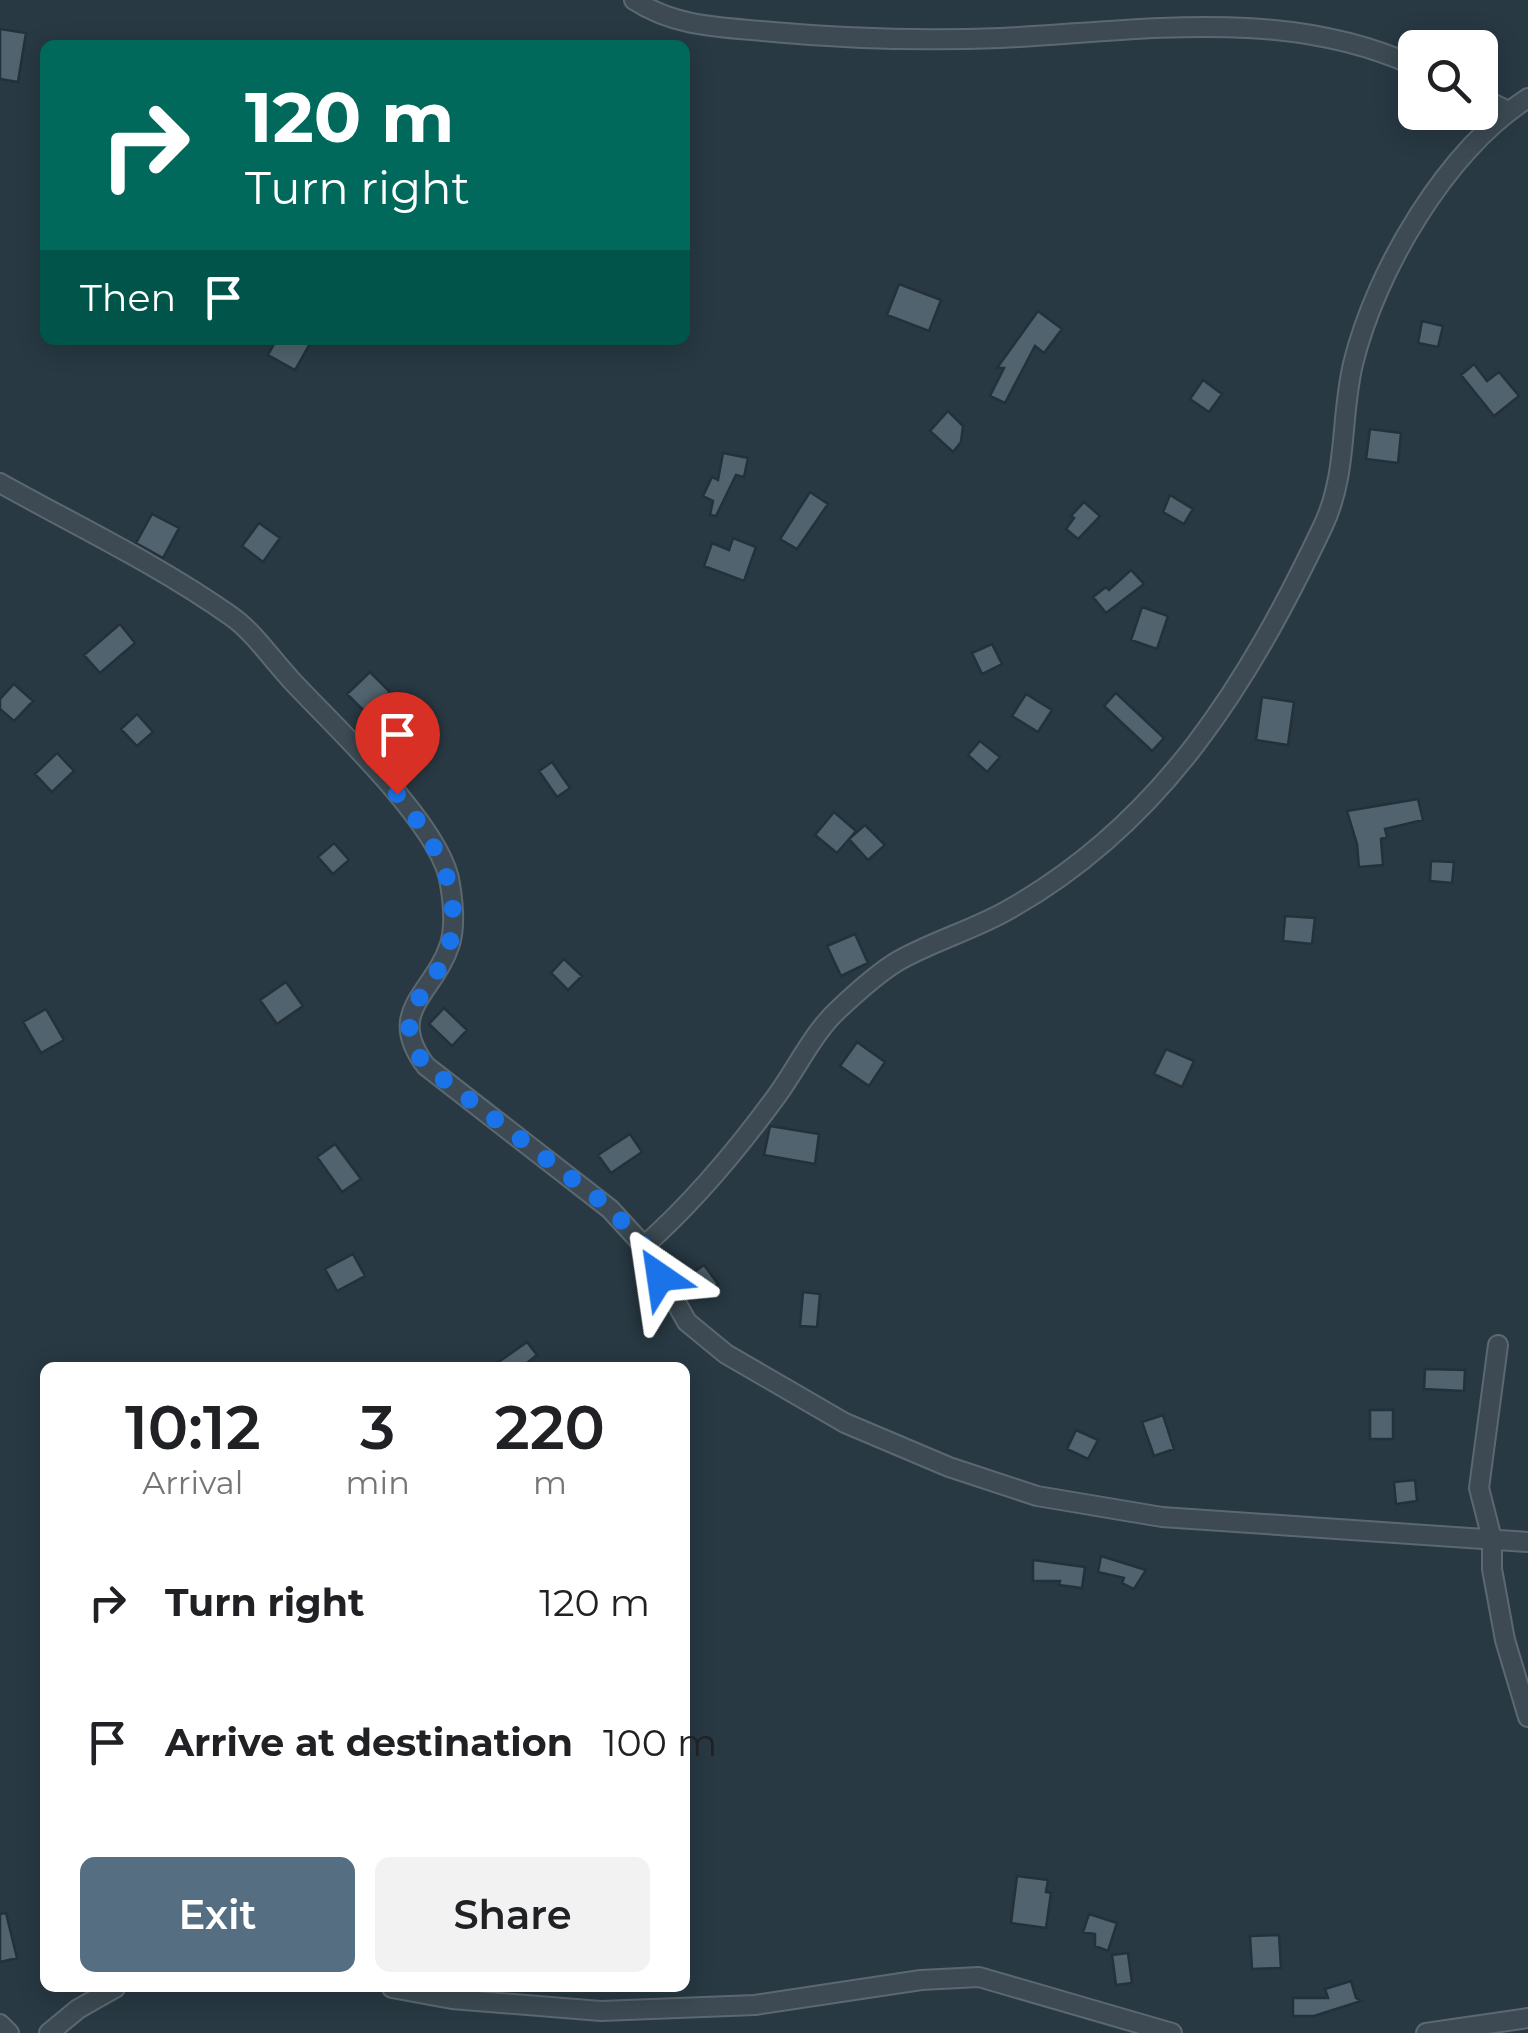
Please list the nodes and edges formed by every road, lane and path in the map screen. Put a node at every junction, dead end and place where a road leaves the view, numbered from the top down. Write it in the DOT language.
graph roads {
  1 [pos="634,0"];
  2 [pos="1398,58"];
  3 [pos="1528,98"];
  4 [pos="1498,106"];
  5 [pos="1508,111"];
  6 [pos="0,483"];
  7 [pos="644,1246"];
  8 [pos="1498,1345"];
  9 [pos="1492,1539"];
  10 [pos="1528,1542"];
  11 [pos="1528,1717"];
  12 [pos="109,1992"];
  13 [pos="414,1992"];
  14 [pos="1528,2018"];
  15 [pos="0,2024"];
  16 [pos="9,2033"];
  17 [pos="49,2033"];
  18 [pos="1172,2033"];
  19 [pos="1426,2033"];
  1 -- 2 [label="street"];
  3 -- 5 [label="street"];
  4 -- 5 [label="street"];
  5 -- 7 [label="street"];
  6 -- 7 [label="street"];
  7 -- 9 [label="street"];
  8 -- 9 [label="street"];
  9 -- 10 [label="street"];
  9 -- 11 [label="street"];
  12 -- 17 [label="street"];
  13 -- 18 [label="street"];
  14 -- 19 [label="street"];
  15 -- 16 [label="street"];
}
